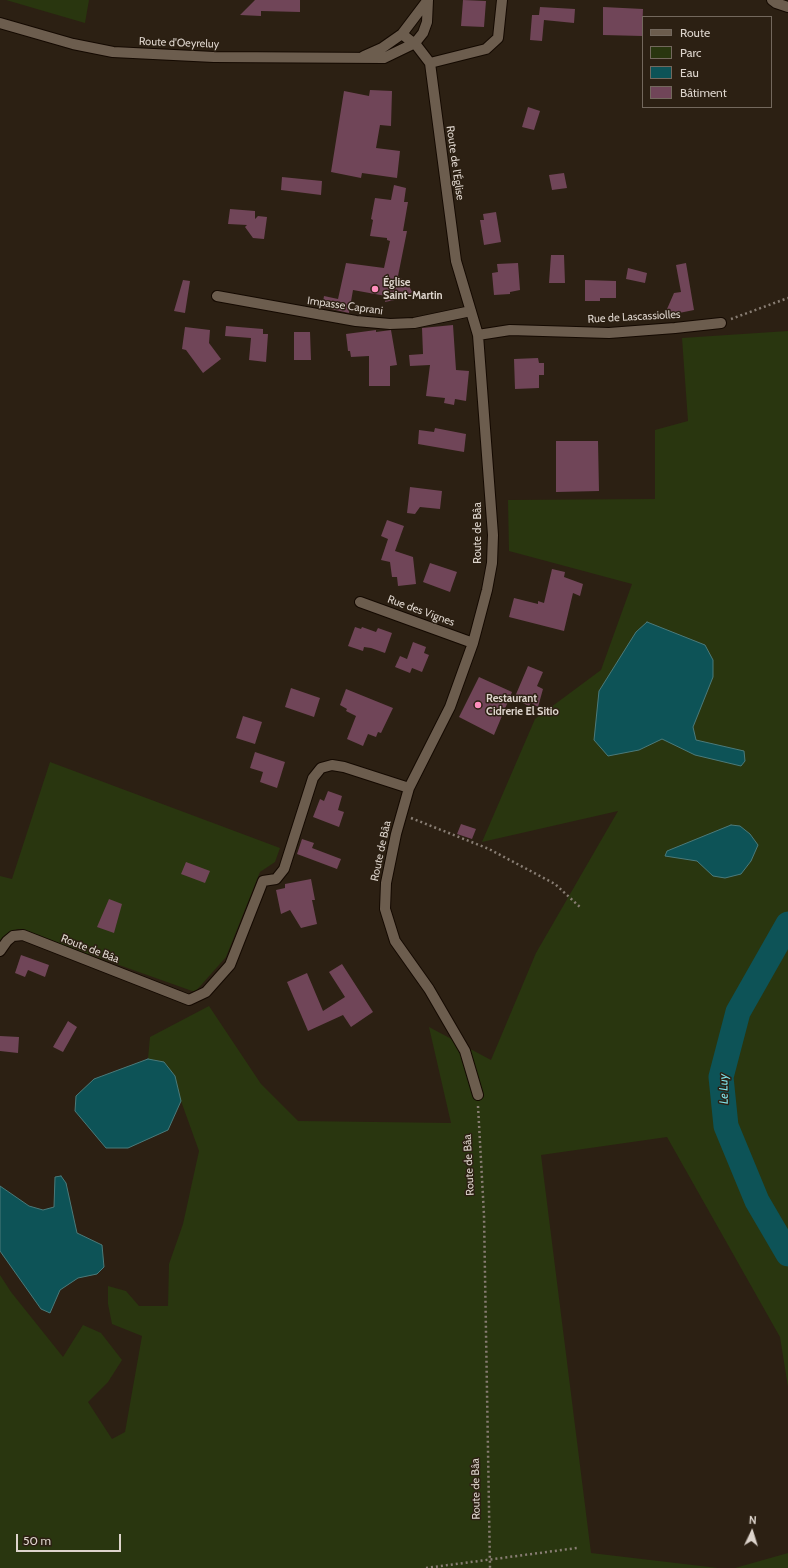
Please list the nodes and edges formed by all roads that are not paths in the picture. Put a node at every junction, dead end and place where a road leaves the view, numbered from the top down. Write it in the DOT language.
graph roads {
  1 [pos="502,0"];
  2 [pos="772,0"];
  3 [pos="428,1"];
  4 [pos="788,7"];
  5 [pos="0,23"];
  6 [pos="402,34"];
  7 [pos="414,43"];
  8 [pos="360,57"];
  9 [pos="430,63"];
  10 [pos="217,296"];
  11 [pos="471,311"];
  12 [pos="721,323"];
  13 [pos="478,335"];
  14 [pos="360,602"];
  15 [pos="473,643"];
  16 [pos="409,788"];
  17 [pos="0,951"];
  18 [pos="478,1095"];
  1 -- 9 [label="street"];
  2 -- 4 [label="street"];
  3 -- 6 [label="street"];
  3 -- 7 [label="street"];
  5 -- 8 [label="street, Route d'Oeyreluy"];
  6 -- 7 [label="street"];
  6 -- 8 [label="street, Route d'Oeyreluy"];
  7 -- 8 [label="street, Route d'Oeyreluy"];
  7 -- 9 [label="street"];
  9 -- 11 [label="street, Route de l'Église"];
  10 -- 11 [label="street, Impasse Caprani"];
  11 -- 13 [label="street, Route de l'Église"];
  12 -- 13 [label="street, Rue de Lascassiolles"];
  13 -- 15 [label="street, Route de Bâa"];
  14 -- 15 [label="street, Rue des Vignes"];
  15 -- 16 [label="street, Route de Bâa"];
  16 -- 17 [label="street, Route de Bâa"];
  16 -- 18 [label="street, Route de Bâa"];
}
